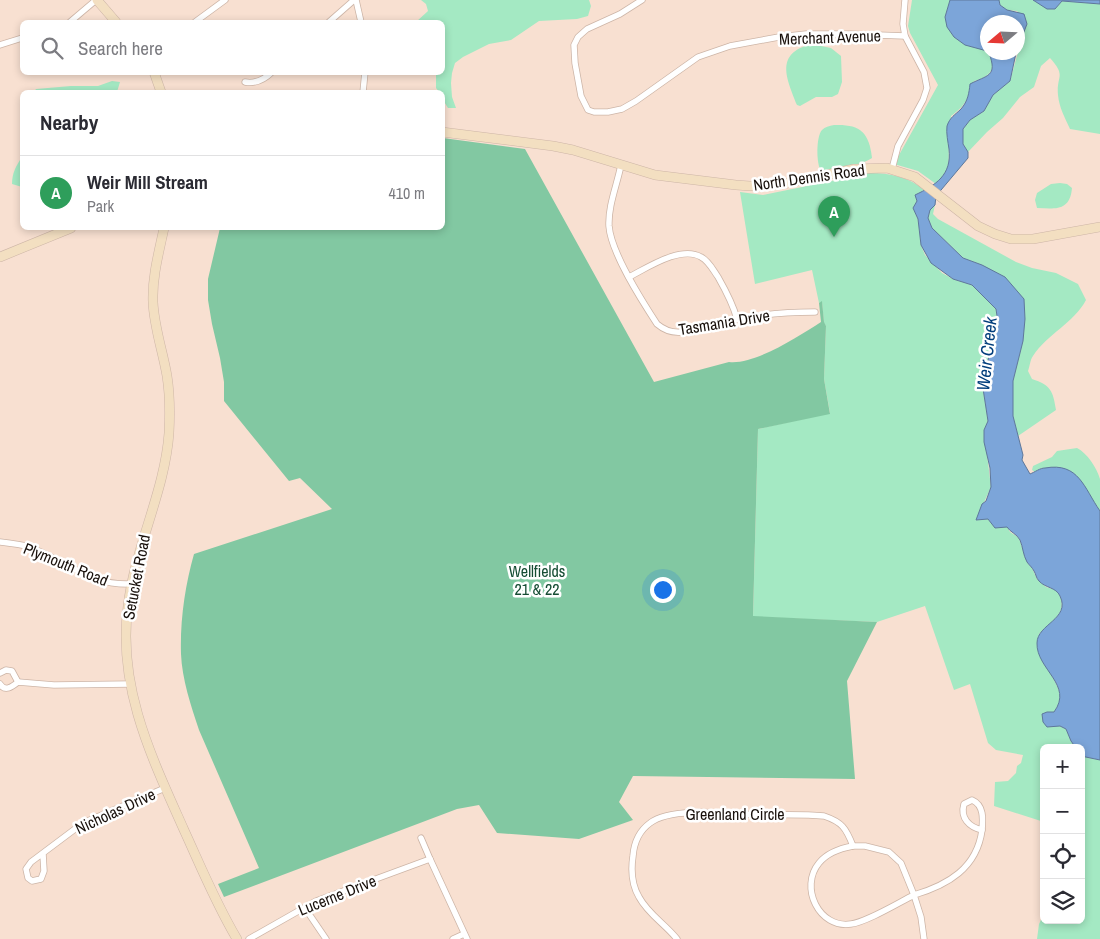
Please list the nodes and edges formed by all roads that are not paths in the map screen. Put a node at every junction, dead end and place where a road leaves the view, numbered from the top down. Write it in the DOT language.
graph roads {
  1 [pos="96,0"];
  2 [pos="225,0"];
  3 [pos="355,0"];
  4 [pos="642,0"];
  5 [pos="905,0"];
  6 [pos="72,20"];
  7 [pos="114,20"];
  8 [pos="198,20"];
  9 [pos="331,20"];
  10 [pos="360,20"];
  11 [pos="905,36"];
  12 [pos="20,39"];
  13 [pos="0,45"];
  14 [pos="155,75"];
  15 [pos="269,75"];
  16 [pos="365,75"];
  17 [pos="245,82"];
  18 [pos="160,90"];
  19 [pos="363,90"];
  20 [pos="445,132"];
  21 [pos="621,165"];
  22 [pos="892,169"];
  23 [pos="1100,227"];
  24 [pos="66,230"];
  25 [pos="164,230"];
  26 [pos="0,257"];
  27 [pos="629,277"];
  28 [pos="815,312"];
  29 [pos="737,319"];
  30 [pos="0,542"];
  31 [pos="132,584"];
  32 [pos="0,674"];
  33 [pos="18,682"];
  34 [pos="0,684"];
  35 [pos="131,684"];
  36 [pos="165,788"];
  37 [pos="982,830"];
  38 [pos="421,838"];
  39 [pos="853,846"];
  40 [pos="43,854"];
  41 [pos="430,859"];
  42 [pos="914,895"];
  43 [pos="300,909"];
  44 [pos="466,937"];
  45 [pos="237,939"];
  46 [pos="249,939"];
  47 [pos="326,939"];
  48 [pos="453,939"];
  49 [pos="677,939"];
  50 [pos="924,939"];
  1 -- 6 [label="street"];
  1 -- 7 [label="main road"];
  2 -- 8 [label="street"];
  3 -- 9 [label="street"];
  3 -- 10 [label="street"];
  4 -- 11 [label="street, Merchant Avenue"];
  5 -- 11 [label="street, Merchant Avenue"];
  11 -- 22 [label="street"];
  12 -- 13 [label="street"];
  14 -- 18 [label="main road"];
  15 -- 17 [label="street"];
  16 -- 19 [label="street"];
  20 -- 21 [label="main road, North Dennis Road"];
  21 -- 22 [label="main road, North Dennis Road"];
  21 -- 27 [label="street, Tasmania Drive"];
  22 -- 23 [label="main road, North Dennis Road"];
  24 -- 26 [label="main road"];
  25 -- 31 [label="main road, Setucket Road"];
  27 -- 29 [label="street, Tasmania Drive"];
  27 -- 29 [label="street"];
  28 -- 29 [label="street, Tasmania Drive"];
  30 -- 31 [label="street, Plymouth Road"];
  31 -- 35 [label="main road, Setucket Road"];
  32 -- 33 [label="street"];
  33 -- 34 [label="street"];
  33 -- 35 [label="street"];
  35 -- 36 [label="main road, Setucket Road"];
  36 -- 40 [label="street, Nicholas Drive"];
  36 -- 45 [label="main road, Setucket Road"];
  37 -- 37 [label="street"];
  37 -- 42 [label="street"];
  38 -- 41 [label="street"];
  39 -- 42 [label="street"];
  39 -- 42 [label="street"];
  39 -- 49 [label="street, Greenland Circle"];
  40 -- 40 [label="street, Nicholas Drive"];
  41 -- 43 [label="street, Lucerne Drive"];
  41 -- 44 [label="street"];
  42 -- 50 [label="street"];
  43 -- 46 [label="street, Lucerne Drive"];
  43 -- 47 [label="street"];
  44 -- 48 [label="street"];
}
